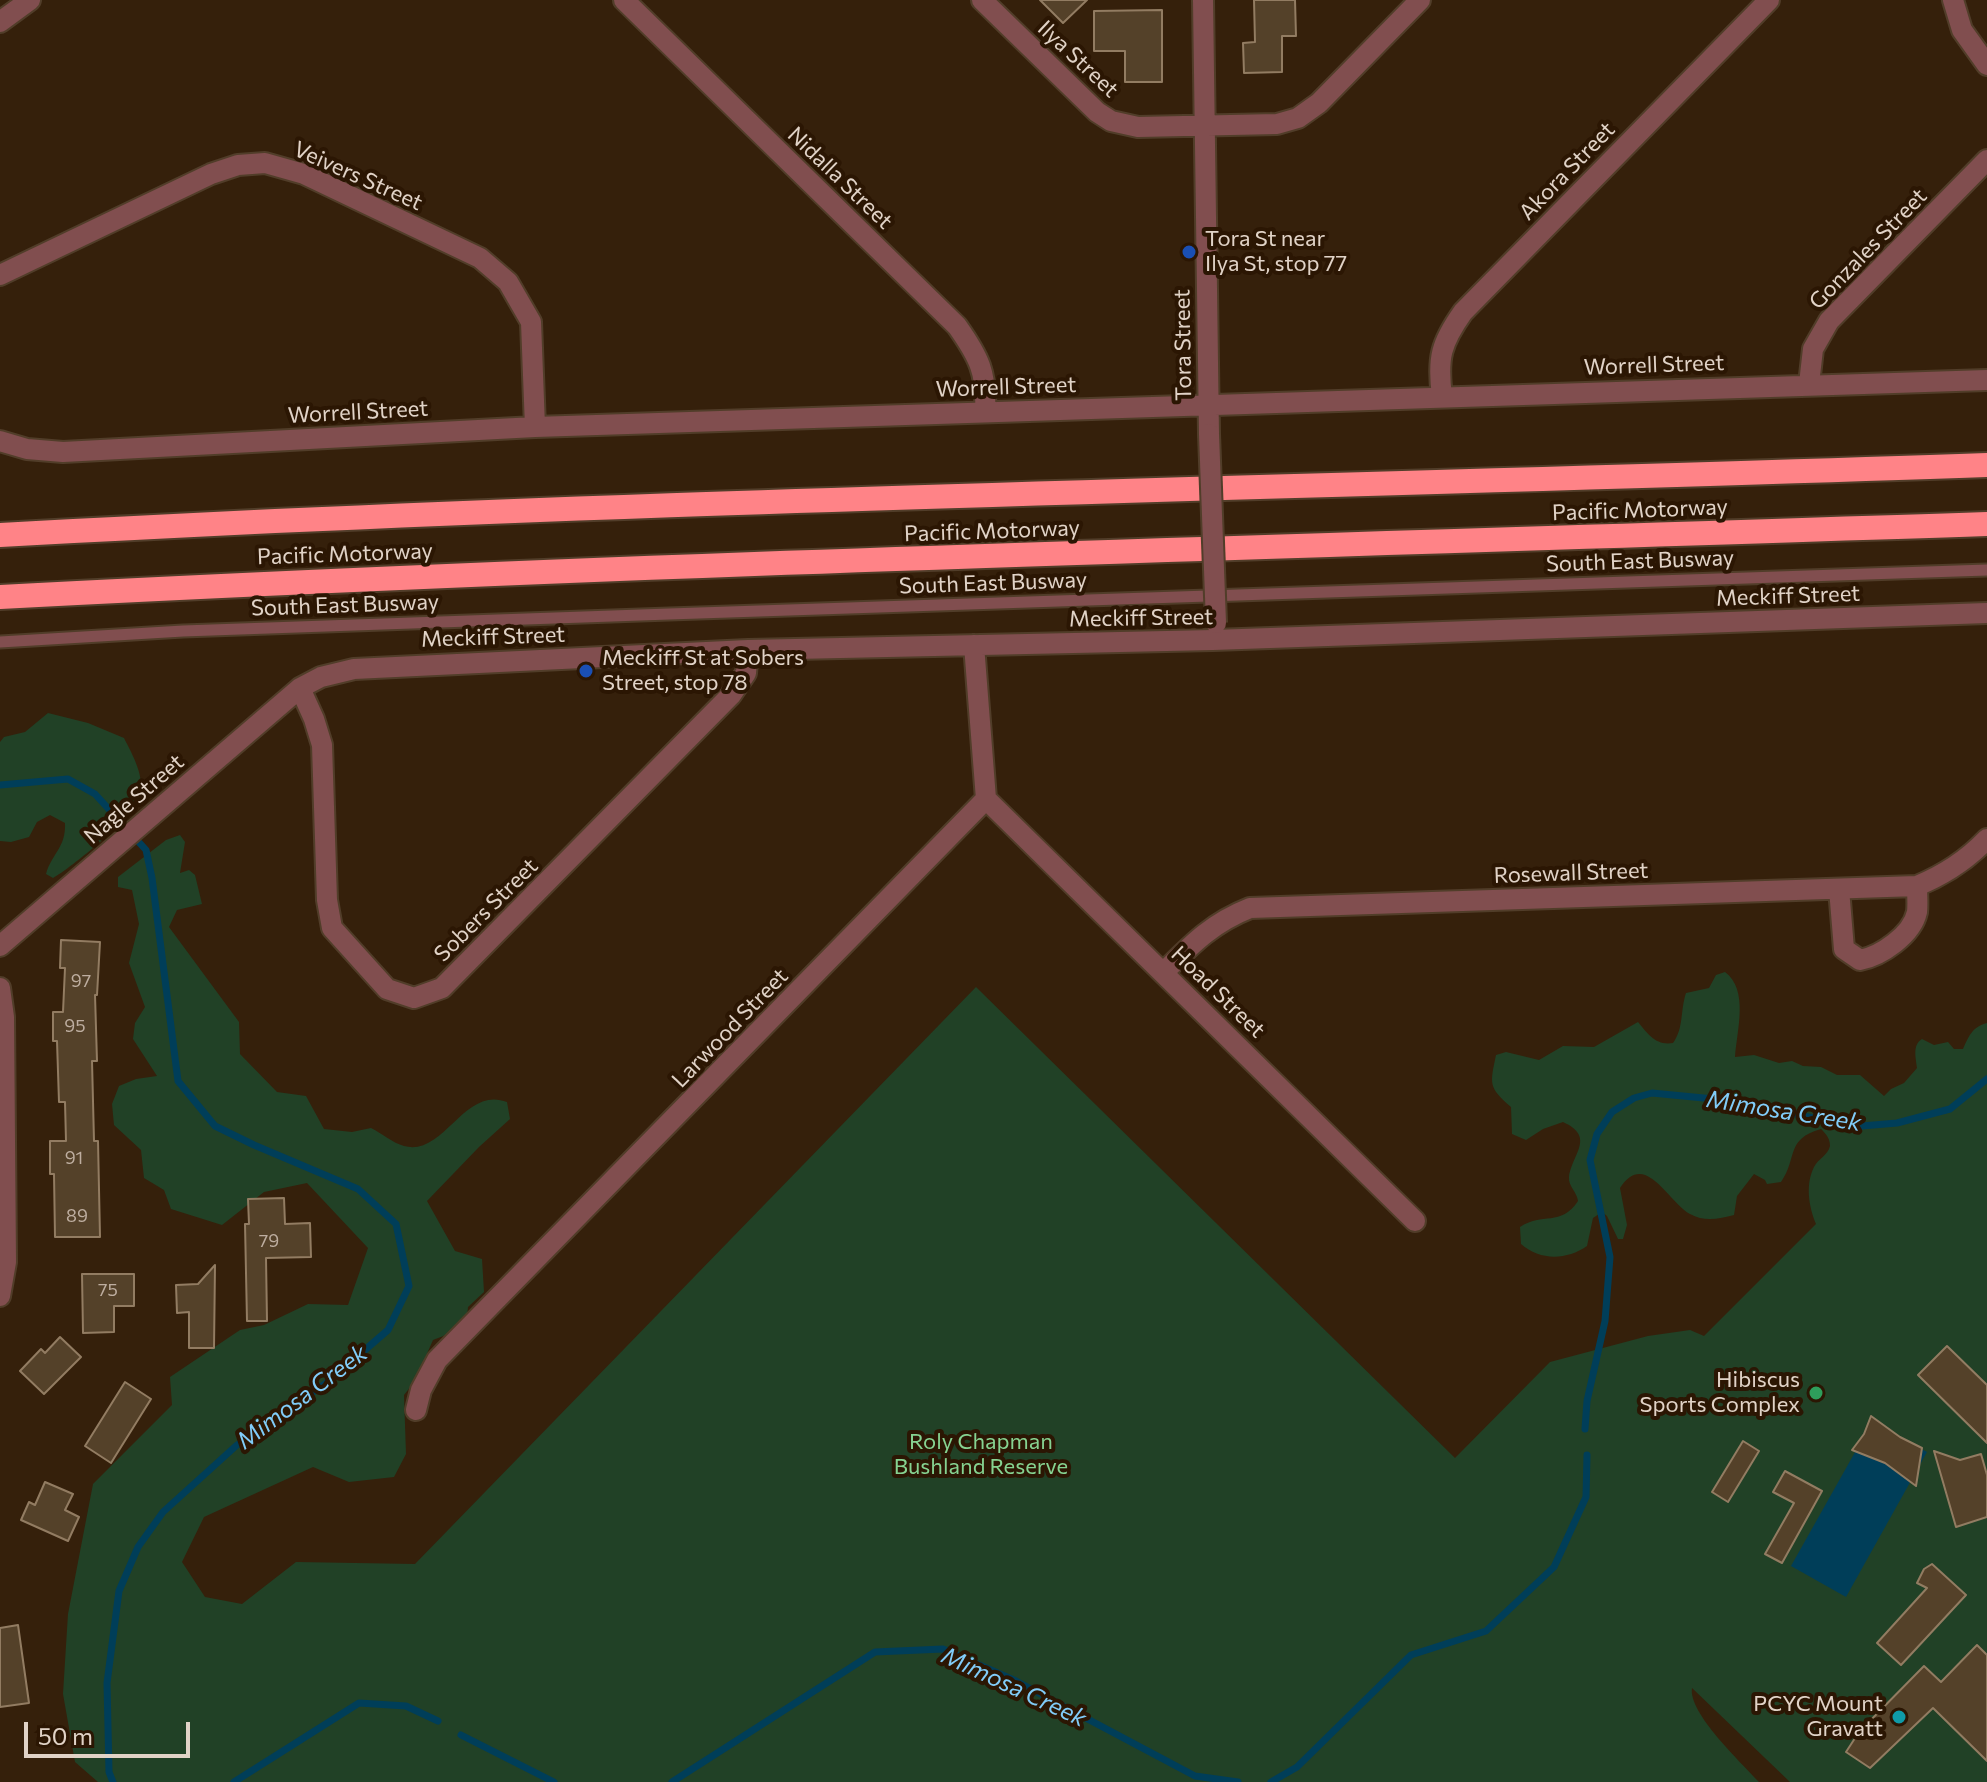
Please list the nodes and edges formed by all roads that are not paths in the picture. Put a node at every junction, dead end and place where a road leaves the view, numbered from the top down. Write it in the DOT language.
graph roads {
  1 [pos="30,0"];
  2 [pos="624,0"];
  3 [pos="982,0"];
  4 [pos="1203,0"];
  5 [pos="1420,0"];
  6 [pos="1769,0"];
  7 [pos="1953,0"];
  8 [pos="0,22"];
  9 [pos="1987,65"];
  10 [pos="1203,126"];
  11 [pos="1987,160"];
  12 [pos="0,275"];
  13 [pos="1987,380"];
  14 [pos="1809,384"];
  15 [pos="1442,396"];
  16 [pos="1208,405"];
  17 [pos="985,411"];
  18 [pos="535,427"];
  19 [pos="0,441"];
  20 [pos="1987,465"];
  21 [pos="1987,524"];
  22 [pos="0,535"];
  23 [pos="1987,570"];
  24 [pos="0,597"];
  25 [pos="1987,613"];
  26 [pos="1216,632"];
  27 [pos="0,642"];
  28 [pos="974,645"];
  29 [pos="748,650"];
  30 [pos="300,688"];
  31 [pos="986,799"];
  32 [pos="1987,839"];
  33 [pos="1917,886"];
  34 [pos="1839,889"];
  35 [pos="0,946"];
  36 [pos="1164,972"];
  37 [pos="0,988"];
  38 [pos="1415,1221"];
  39 [pos="0,1296"];
  40 [pos="416,1410"];
  1 -- 8 [label="street"];
  2 -- 17 [label="street, Nidalla Street"];
  3 -- 10 [label="street, Ilya Street"];
  4 -- 10 [label="street, Tora Street"];
  5 -- 10 [label="street, Ilya Street"];
  6 -- 15 [label="street, Akora Street"];
  7 -- 9 [label="street"];
  10 -- 16 [label="street, Tora Street"];
  11 -- 14 [label="street, Gonzales Street"];
  12 -- 18 [label="street, Veivers Street"];
  13 -- 14 [label="street, Worrell Street"];
  14 -- 15 [label="street, Worrell Street"];
  15 -- 16 [label="street, Worrell Street"];
  16 -- 17 [label="street, Worrell Street"];
  16 -- 26 [label="street, Tora Street, bridge"];
  17 -- 18 [label="street, Worrell Street"];
  18 -- 19 [label="street, Worrell Street"];
  20 -- 22 [label="highway, Pacific Motorway"];
  21 -- 24 [label="highway, Pacific Motorway"];
  23 -- 27 [label="lane, South East Busway"];
  25 -- 26 [label="street, Meckiff Street"];
  26 -- 28 [label="street, Meckiff Street"];
  28 -- 29 [label="street, Meckiff Street"];
  28 -- 31 [label="street"];
  29 -- 30 [label="street, Meckiff Street"];
  29 -- 30 [label="street, Sobers Street"];
  30 -- 35 [label="street, Nagle Street"];
  31 -- 36 [label="street, Hoad Street"];
  31 -- 40 [label="street, Larwood Street"];
  32 -- 33 [label="street, Rosewall Street"];
  33 -- 34 [label="street, Rosewall Street"];
  33 -- 34 [label="street"];
  34 -- 36 [label="street, Rosewall Street"];
  36 -- 38 [label="street, Hoad Street"];
  37 -- 39 [label="street"];
}
